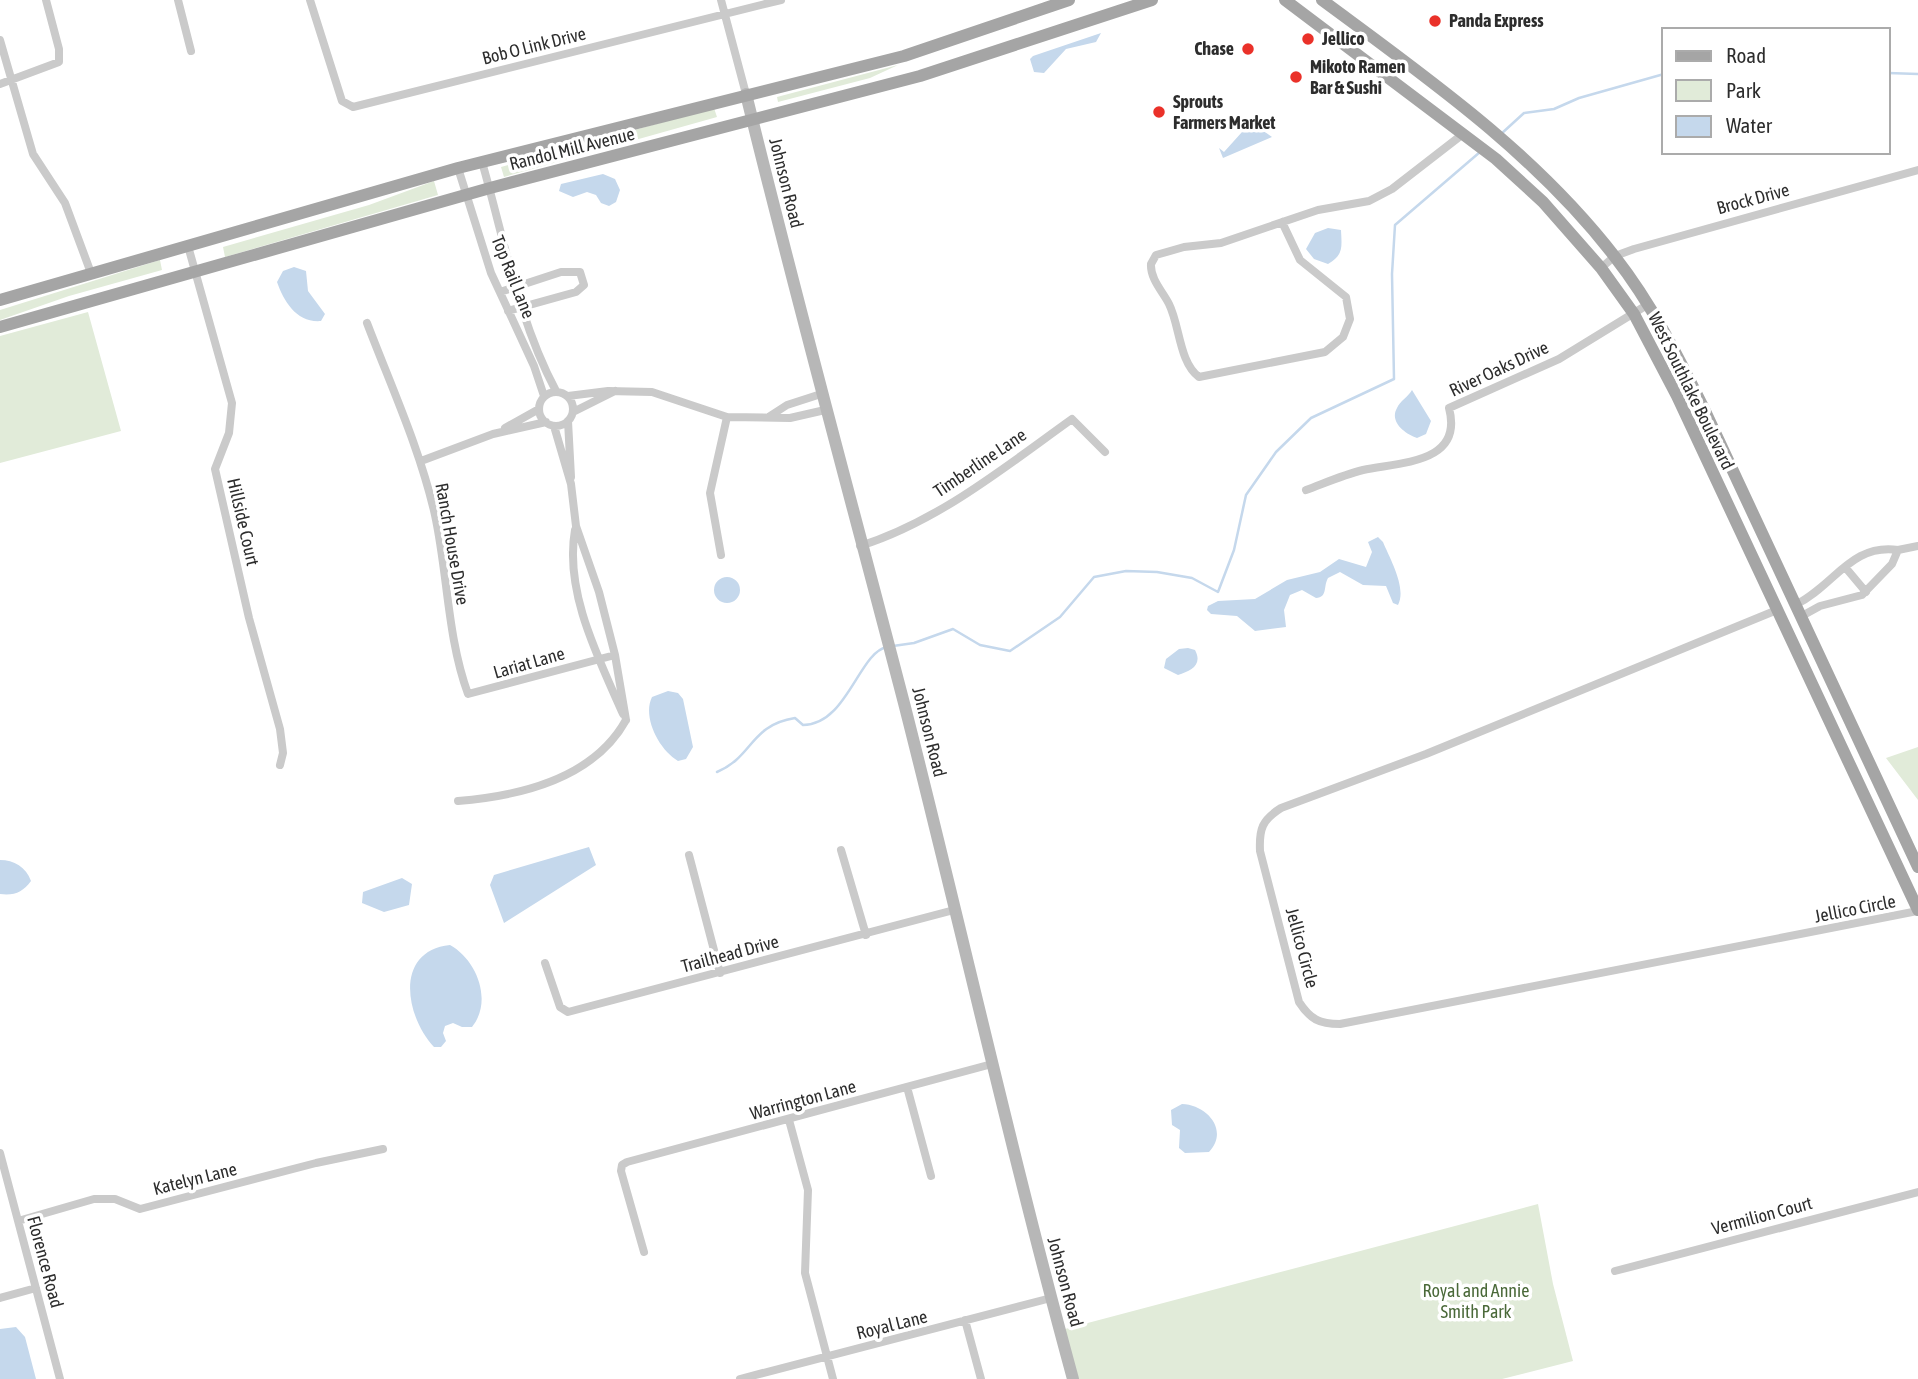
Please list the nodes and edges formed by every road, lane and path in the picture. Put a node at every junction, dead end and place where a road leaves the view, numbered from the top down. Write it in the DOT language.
graph roads {
  1 [pos="46,0"];
  2 [pos="178,0"];
  3 [pos="310,0"];
  4 [pos="721,0"];
  5 [pos="781,0"];
  6 [pos="1069,0"];
  7 [pos="1152,0"];
  8 [pos="1285,0"];
  9 [pos="1322,0"];
  10 [pos="727,16"];
  11 [pos="0,40"];
  12 [pos="191,51"];
  13 [pos="10,80"];
  14 [pos="0,84"];
  15 [pos="746,94"];
  16 [pos="752,119"];
  17 [pos="1466,136"];
  18 [pos="482,162"];
  19 [pos="458,168"];
  20 [pos="1918,170"];
  21 [pos="490,188"];
  22 [pos="467,195"];
  23 [pos="1282,222"];
  24 [pos="188,246"];
  25 [pos="1615,256"];
  26 [pos="1601,268"];
  27 [pos="196,272"];
  28 [pos="91,273"];
  29 [pos="515,287"];
  30 [pos="500,292"];
  31 [pos="0,300"];
  32 [pos="1647,304"];
  33 [pos="522,307"];
  34 [pos="508,312"];
  35 [pos="1634,314"];
  36 [pos="367,323"];
  37 [pos="0,327"];
  38 [pos="556,391"];
  39 [pos="615,391"];
  40 [pos="821,394"];
  41 [pos="544,396"];
  42 [pos="568,396"];
  43 [pos="538,409"];
  44 [pos="825,410"];
  45 [pos="573,412"];
  46 [pos="769,416"];
  47 [pos="727,417"];
  48 [pos="568,421"];
  49 [pos="550,424"];
  50 [pos="493,434"];
  51 [pos="1105,452"];
  52 [pos="421,461"];
  53 [pos="571,484"];
  54 [pos="1306,490"];
  55 [pos="576,526"];
  56 [pos="1918,546"];
  57 [pos="860,547"];
  58 [pos="1899,550"];
  59 [pos="721,555"];
  60 [pos="1845,567"];
  61 [pos="1867,592"];
  62 [pos="1775,606"];
  63 [pos="1797,611"];
  64 [pos="615,655"];
  65 [pos="599,660"];
  66 [pos="468,694"];
  67 [pos="626,720"];
  68 [pos="280,765"];
  69 [pos="458,801"];
  70 [pos="841,850"];
  71 [pos="689,855"];
  72 [pos="1918,867"];
  73 [pos="954,910"];
  74 [pos="1918,911"];
  75 [pos="866,935"];
  76 [pos="545,962"];
  77 [pos="720,973"];
  78 [pos="992,1063"];
  79 [pos="907,1087"];
  80 [pos="789,1120"];
  81 [pos="383,1149"];
  82 [pos="0,1153"];
  83 [pos="931,1176"];
  84 [pos="1918,1192"];
  85 [pos="18,1221"];
  86 [pos="644,1252"];
  87 [pos="1615,1271"];
  88 [pos="36,1289"];
  89 [pos="0,1298"];
  90 [pos="1051,1298"];
  91 [pos="965,1320"];
  92 [pos="827,1357"];
  93 [pos="60,1379"];
  94 [pos="740,1379"];
  95 [pos="833,1379"];
  96 [pos="981,1379"];
  97 [pos="1073,1379"];
  1 -- 13 [label="street"];
  2 -- 12 [label="street"];
  3 -- 10 [label="street, Bob O Link Drive"];
  4 -- 10 [label="street"];
  5 -- 10 [label="street, Bob O Link Drive"];
  6 -- 15 [label="main road, Randol Mill Avenue"];
  7 -- 16 [label="main road, Randol Mill Avenue"];
  8 -- 17 [label="main road, West Southlake Boulevard"];
  9 -- 25 [label="main road, West Southlake Boulevard"];
  10 -- 15 [label="street"];
  11 -- 13 [label="street"];
  13 -- 14 [label="street"];
  13 -- 28 [label="street"];
  15 -- 16 [label="street, Johnson Road"];
  15 -- 18 [label="main road, Randol Mill Avenue"];
  16 -- 21 [label="main road, Randol Mill Avenue"];
  16 -- 40 [label="street, Johnson Road"];
  17 -- 23 [label="street"];
  17 -- 26 [label="main road, West Southlake Boulevard"];
  18 -- 19 [label="main road, Randol Mill Avenue"];
  18 -- 21 [label="street, Top Rail Lane"];
  19 -- 22 [label="street, Top Rail Lane"];
  19 -- 24 [label="main road, Randol Mill Avenue"];
  20 -- 25 [label="street, Brock Drive"];
  21 -- 22 [label="main road, Randol Mill Avenue"];
  21 -- 29 [label="street, Top Rail Lane"];
  22 -- 27 [label="main road, Randol Mill Avenue"];
  22 -- 30 [label="street, Top Rail Lane"];
  23 -- 23 [label="street"];
  24 -- 27 [label="street, Hillside Court"];
  24 -- 28 [label="main road, Randol Mill Avenue"];
  25 -- 26 [label="street, Brock Drive"];
  25 -- 32 [label="main road, West Southlake Boulevard"];
  26 -- 35 [label="main road, West Southlake Boulevard"];
  27 -- 37 [label="main road, Randol Mill Avenue"];
  27 -- 68 [label="street, Hillside Court"];
  28 -- 31 [label="main road, Randol Mill Avenue"];
  29 -- 30 [label="street"];
  29 -- 33 [label="street, Top Rail Lane"];
  29 -- 33 [label="street"];
  30 -- 34 [label="street, Top Rail Lane"];
  32 -- 35 [label="street, River Oaks Drive"];
  32 -- 63 [label="main road, West Southlake Boulevard"];
  33 -- 34 [label="street"];
  33 -- 38 [label="street, Top Rail Lane"];
  34 -- 41 [label="street, Top Rail Lane"];
  35 -- 54 [label="street, River Oaks Drive"];
  35 -- 62 [label="main road, West Southlake Boulevard"];
  36 -- 52 [label="street, Ranch House Drive"];
  38 -- 41 [label="street"];
  38 -- 42 [label="street"];
  39 -- 42 [label="street"];
  39 -- 45 [label="street"];
  39 -- 47 [label="street"];
  40 -- 44 [label="street, Johnson Road"];
  40 -- 46 [label="street"];
  41 -- 43 [label="street"];
  42 -- 45 [label="street"];
  43 -- 49 [label="street"];
  43 -- 50 [label="street"];
  44 -- 46 [label="street"];
  44 -- 57 [label="street, Johnson Road"];
  45 -- 48 [label="street"];
  46 -- 47 [label="street"];
  47 -- 59 [label="street"];
  48 -- 49 [label="street"];
  48 -- 53 [label="street"];
  49 -- 50 [label="street"];
  49 -- 53 [label="street"];
  50 -- 52 [label="street"];
  51 -- 57 [label="street, Timberline Lane"];
  52 -- 66 [label="street, Ranch House Drive"];
  53 -- 55 [label="street"];
  55 -- 64 [label="street"];
  55 -- 65 [label="street"];
  56 -- 58 [label="street"];
  57 -- 73 [label="street, Johnson Road"];
  58 -- 60 [label="street"];
  58 -- 61 [label="street"];
  60 -- 61 [label="street"];
  60 -- 63 [label="street"];
  61 -- 63 [label="street"];
  62 -- 63 [label="main road"];
  62 -- 74 [label="main road, West Southlake Boulevard"];
  62 -- 74 [label="street, Jellico Circle"];
  63 -- 72 [label="main road, West Southlake Boulevard"];
  64 -- 65 [label="street"];
  64 -- 67 [label="street"];
  65 -- 66 [label="street, Lariat Lane"];
  65 -- 67 [label="street"];
  67 -- 69 [label="street"];
  70 -- 75 [label="street"];
  71 -- 77 [label="street"];
  73 -- 75 [label="street, Trailhead Drive"];
  73 -- 78 [label="street, Johnson Road"];
  75 -- 77 [label="street, Trailhead Drive"];
  76 -- 77 [label="street, Trailhead Drive"];
  78 -- 79 [label="street, Warrington Lane"];
  78 -- 90 [label="street, Johnson Road"];
  79 -- 80 [label="street, Warrington Lane"];
  79 -- 83 [label="street"];
  80 -- 86 [label="street, Warrington Lane"];
  80 -- 92 [label="street"];
  81 -- 85 [label="street, Katelyn Lane"];
  82 -- 85 [label="street, Florence Road"];
  84 -- 87 [label="street, Vermilion Court"];
  85 -- 88 [label="street, Florence Road"];
  88 -- 89 [label="street"];
  88 -- 93 [label="street, Florence Road"];
  90 -- 91 [label="street, Royal Lane"];
  90 -- 97 [label="street, Johnson Road"];
  91 -- 92 [label="street, Royal Lane"];
  91 -- 96 [label="street"];
  92 -- 94 [label="street, Royal Lane"];
  92 -- 95 [label="street"];
}
